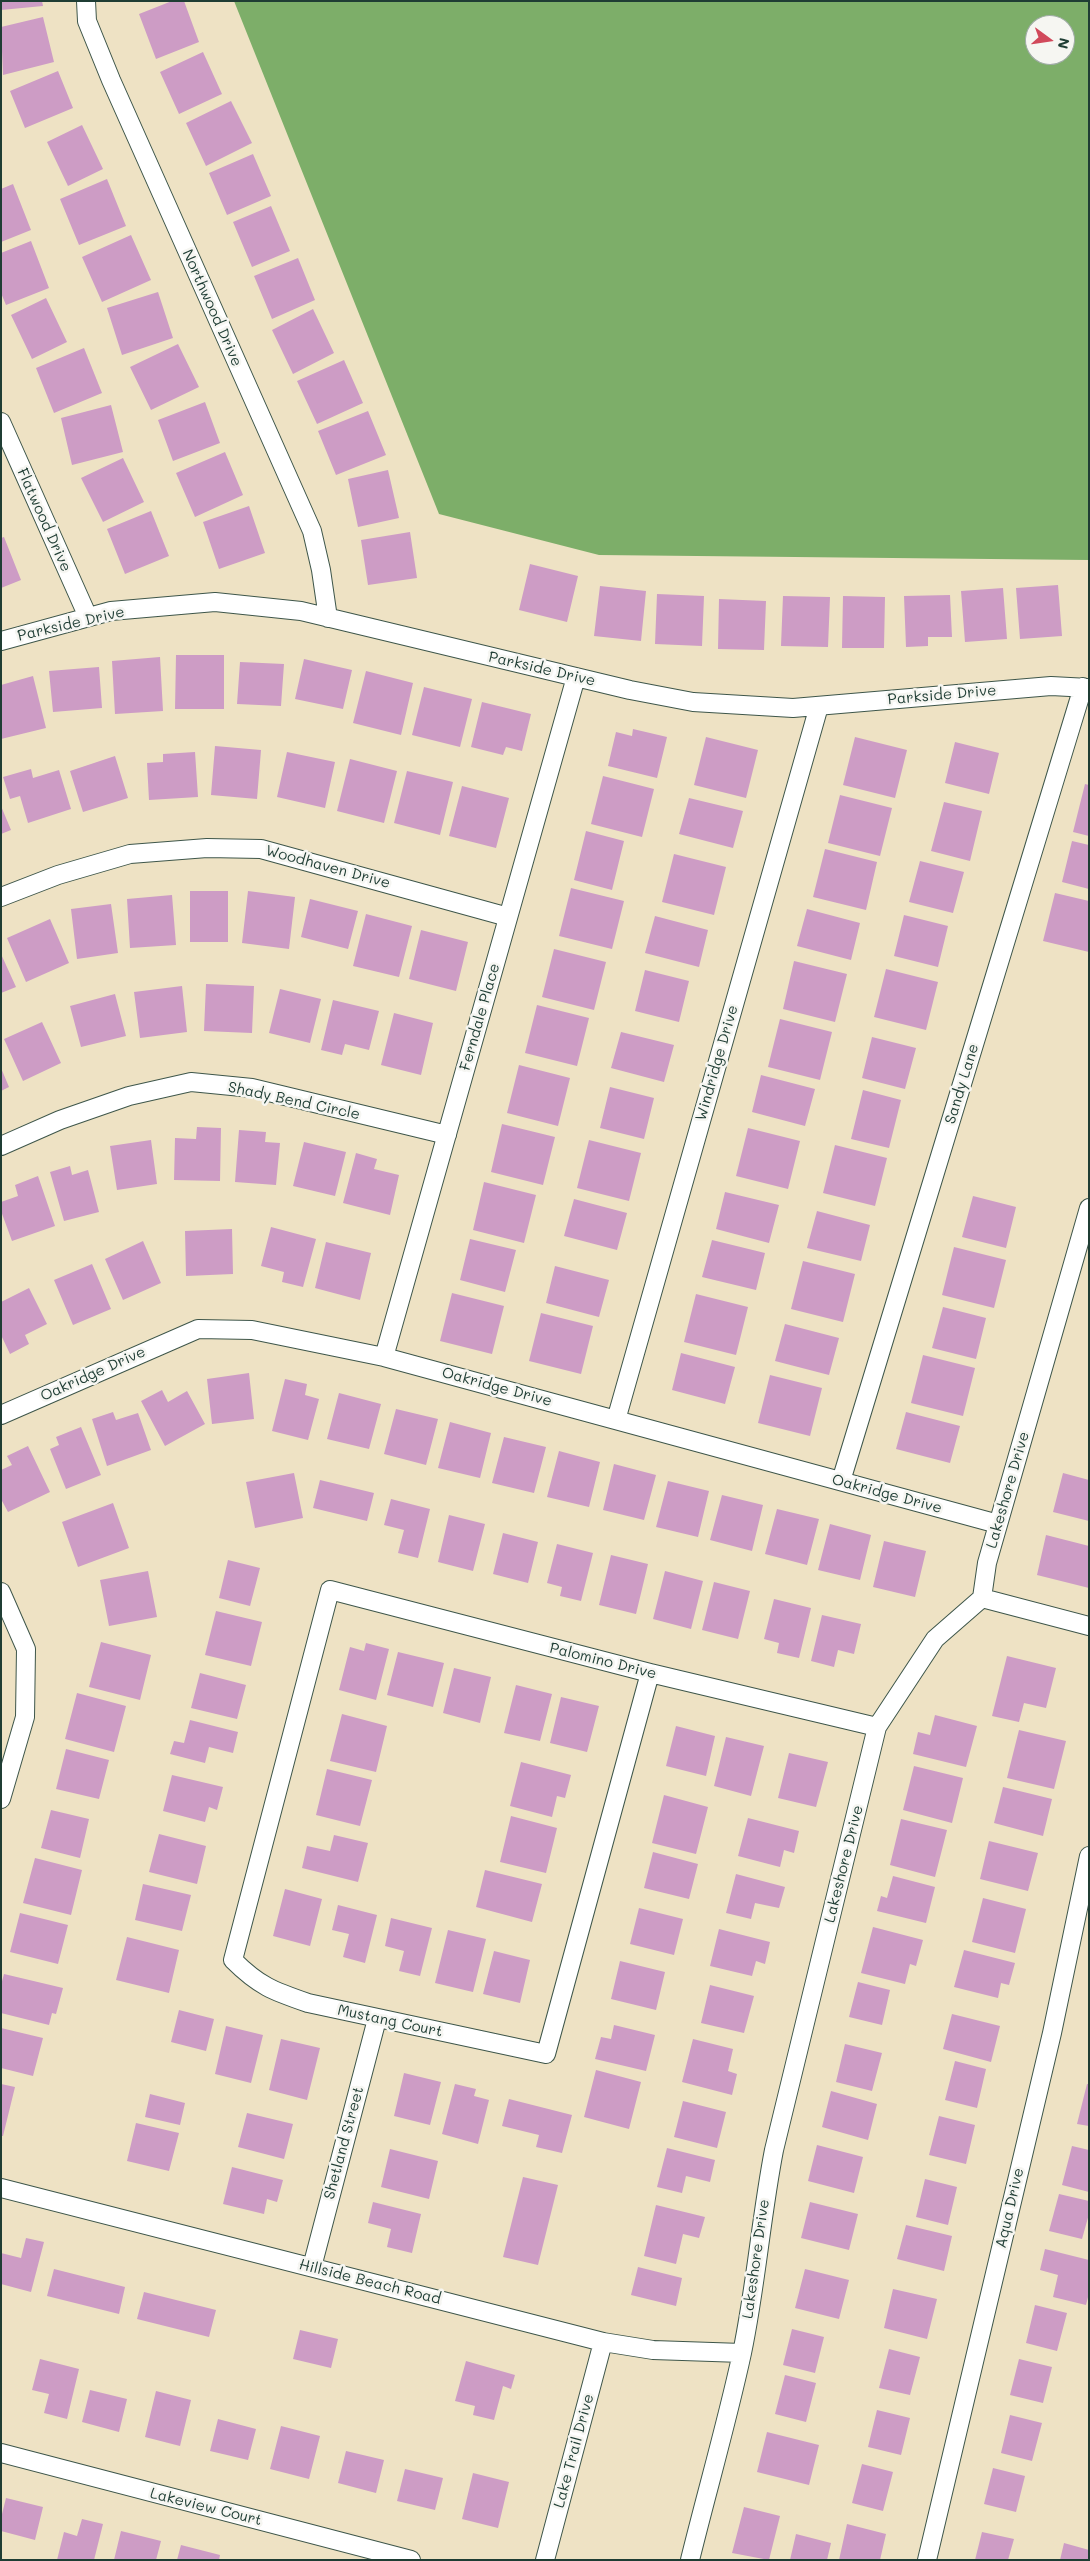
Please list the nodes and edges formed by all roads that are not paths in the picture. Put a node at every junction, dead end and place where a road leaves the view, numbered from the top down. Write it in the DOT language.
graph roads {
  1 [pos="86,1"];
  2 [pos="1,422"];
  3 [pos="88,617"];
  4 [pos="328,618"];
  5 [pos="1,641"];
  6 [pos="576,677"];
  7 [pos="1086,688"];
  8 [pos="819,706"];
  9 [pos="1,897"];
  10 [pos="508,917"];
  11 [pos="447,1135"];
  12 [pos="1,1146"];
  13 [pos="1089,1208"];
  14 [pos="384,1357"];
  15 [pos="1,1415"];
  16 [pos="616,1420"];
  17 [pos="841,1481"];
  18 [pos="998,1524"];
  19 [pos="330,1590"];
  20 [pos="1,1592"];
  21 [pos="982,1598"];
  22 [pos="1089,1626"];
  23 [pos="650,1673"];
  24 [pos="877,1727"];
  25 [pos="1,1799"];
  26 [pos="1089,1856"];
  27 [pos="377,2019"];
  28 [pos="1,2188"];
  29 [pos="312,2268"];
  30 [pos="603,2342"];
  31 [pos="742,2352"];
  32 [pos="1,2453"];
  33 [pos="411,2560"];
  34 [pos="545,2560"];
  35 [pos="690,2560"];
  36 [pos="927,2560"];
  1 -- 4 [label="street, Northwood Drive"];
  2 -- 3 [label="street, Flatwood Drive"];
  3 -- 4 [label="street, Parkside Drive"];
  3 -- 5 [label="street, Parkside Drive"];
  4 -- 6 [label="street, Parkside Drive"];
  6 -- 8 [label="street, Parkside Drive"];
  6 -- 10 [label="street, Ferndale Place"];
  7 -- 8 [label="street, Parkside Drive"];
  7 -- 17 [label="street, Sandy Lane"];
  8 -- 16 [label="street, Windridge Drive"];
  9 -- 10 [label="street, Woodhaven Drive"];
  10 -- 11 [label="street, Ferndale Place"];
  11 -- 12 [label="street, Shady Bend Circle"];
  11 -- 14 [label="street, Ferndale Place"];
  13 -- 18 [label="street, Lakeshore Drive"];
  14 -- 15 [label="street, Oakridge Drive"];
  14 -- 16 [label="street, Oakridge Drive"];
  16 -- 17 [label="street, Oakridge Drive"];
  17 -- 18 [label="street, Oakridge Drive"];
  18 -- 21 [label="street, Lakeshore Drive"];
  19 -- 23 [label="street, Palomino Drive"];
  19 -- 27 [label="street, Mustang Court"];
  20 -- 25 [label="street"];
  21 -- 22 [label="street"];
  21 -- 24 [label="street, Lakeshore Drive"];
  23 -- 24 [label="street, Palomino Drive"];
  23 -- 27 [label="street, Mustang Court"];
  24 -- 31 [label="street, Lakeshore Drive"];
  26 -- 36 [label="street, Aqua Drive"];
  27 -- 29 [label="street, Shetland Street"];
  28 -- 29 [label="street, Hillside Beach Road"];
  29 -- 30 [label="street, Hillside Beach Road"];
  30 -- 31 [label="street, Hillside Beach Road"];
  30 -- 34 [label="street, Lake Trail Drive"];
  31 -- 35 [label="street, Lakeshore Drive"];
  32 -- 33 [label="street, Lakeview Court"];
}
